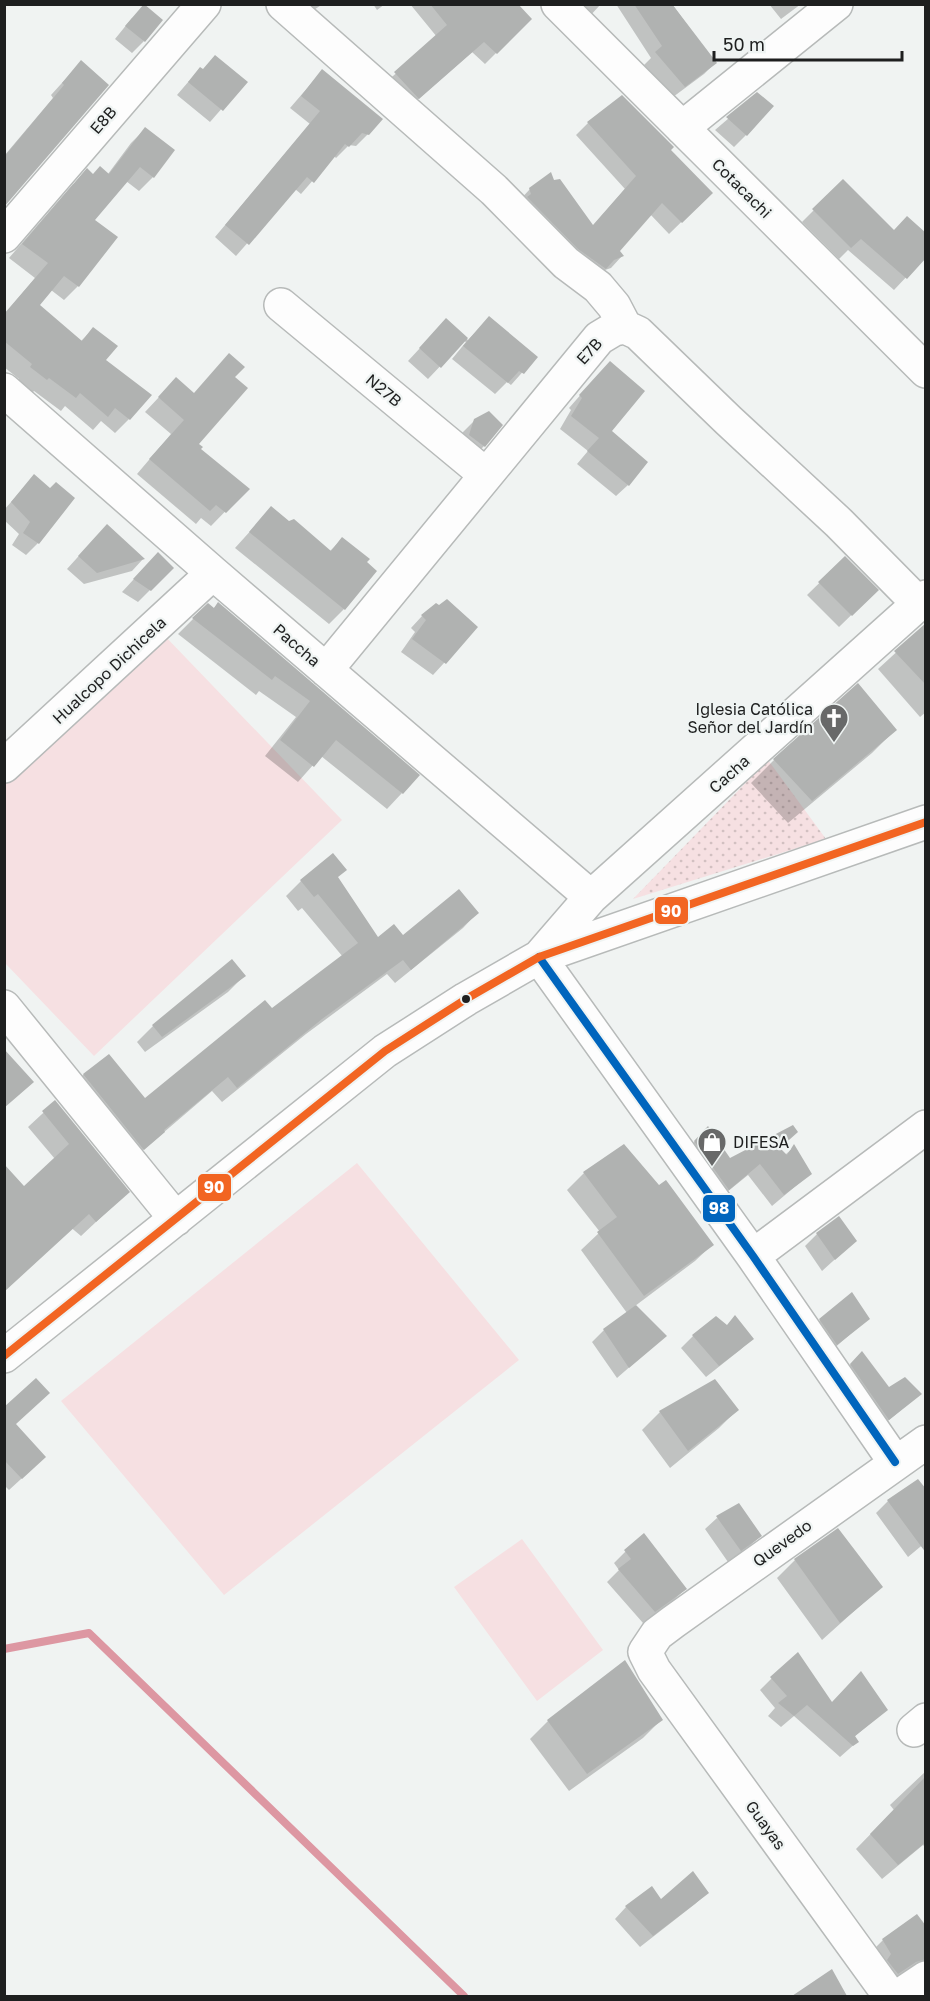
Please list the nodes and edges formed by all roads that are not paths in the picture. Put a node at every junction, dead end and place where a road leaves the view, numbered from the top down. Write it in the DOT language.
graph roads {
  1 [pos="204,4"];
  2 [pos="283,4"];
  3 [pos="558,4"];
  4 [pos="837,4"];
  5 [pos="682,128"];
  6 [pos="4,236"];
  7 [pos="281,305"];
  8 [pos="625,327"];
  9 [pos="926,371"];
  10 [pos="4,390"];
  11 [pos="486,476"];
  12 [pos="213,573"];
  13 [pos="922,601"];
  14 [pos="326,670"];
  15 [pos="4,766"];
  16 [pos="926,822"];
  17 [pos="591,897"];
  18 [pos="539,957"];
  19 [pos="4,1007"];
  20 [pos="926,1127"];
  21 [pos="176,1219"];
  22 [pos="753,1256"];
  23 [pos="4,1356"];
  24 [pos="926,1442"];
  25 [pos="895,1462"];
  26 [pos="645,1652"];
  27 [pos="926,1978"];
  28 [pos="890,1996"];
  29 [pos="899,1996"];
  1 -- 6 [label="street, E8B"];
  2 -- 8 [label="street"];
  3 -- 5 [label="street, Cotacachi"];
  4 -- 5 [label="street"];
  5 -- 9 [label="street, Cotacachi"];
  7 -- 11 [label="street, N27B"];
  8 -- 11 [label="street, E7B"];
  8 -- 13 [label="street"];
  10 -- 12 [label="street, Paccha"];
  11 -- 14 [label="street, E7B"];
  12 -- 14 [label="street, Paccha"];
  12 -- 15 [label="street, Hualcopo Dichicela"];
  13 -- 17 [label="street, Cacha"];
  14 -- 17 [label="street, Paccha"];
  16 -- 18 [label="street"];
  17 -- 18 [label="street, Cacha"];
  18 -- 21 [label="street"];
  18 -- 22 [label="street"];
  19 -- 21 [label="street"];
  20 -- 22 [label="street"];
  21 -- 23 [label="street"];
  22 -- 25 [label="street"];
  24 -- 25 [label="street, Quevedo"];
  25 -- 26 [label="street, Quevedo"];
  26 -- 28 [label="street, Guayas"];
  27 -- 29 [label="street"];
}
